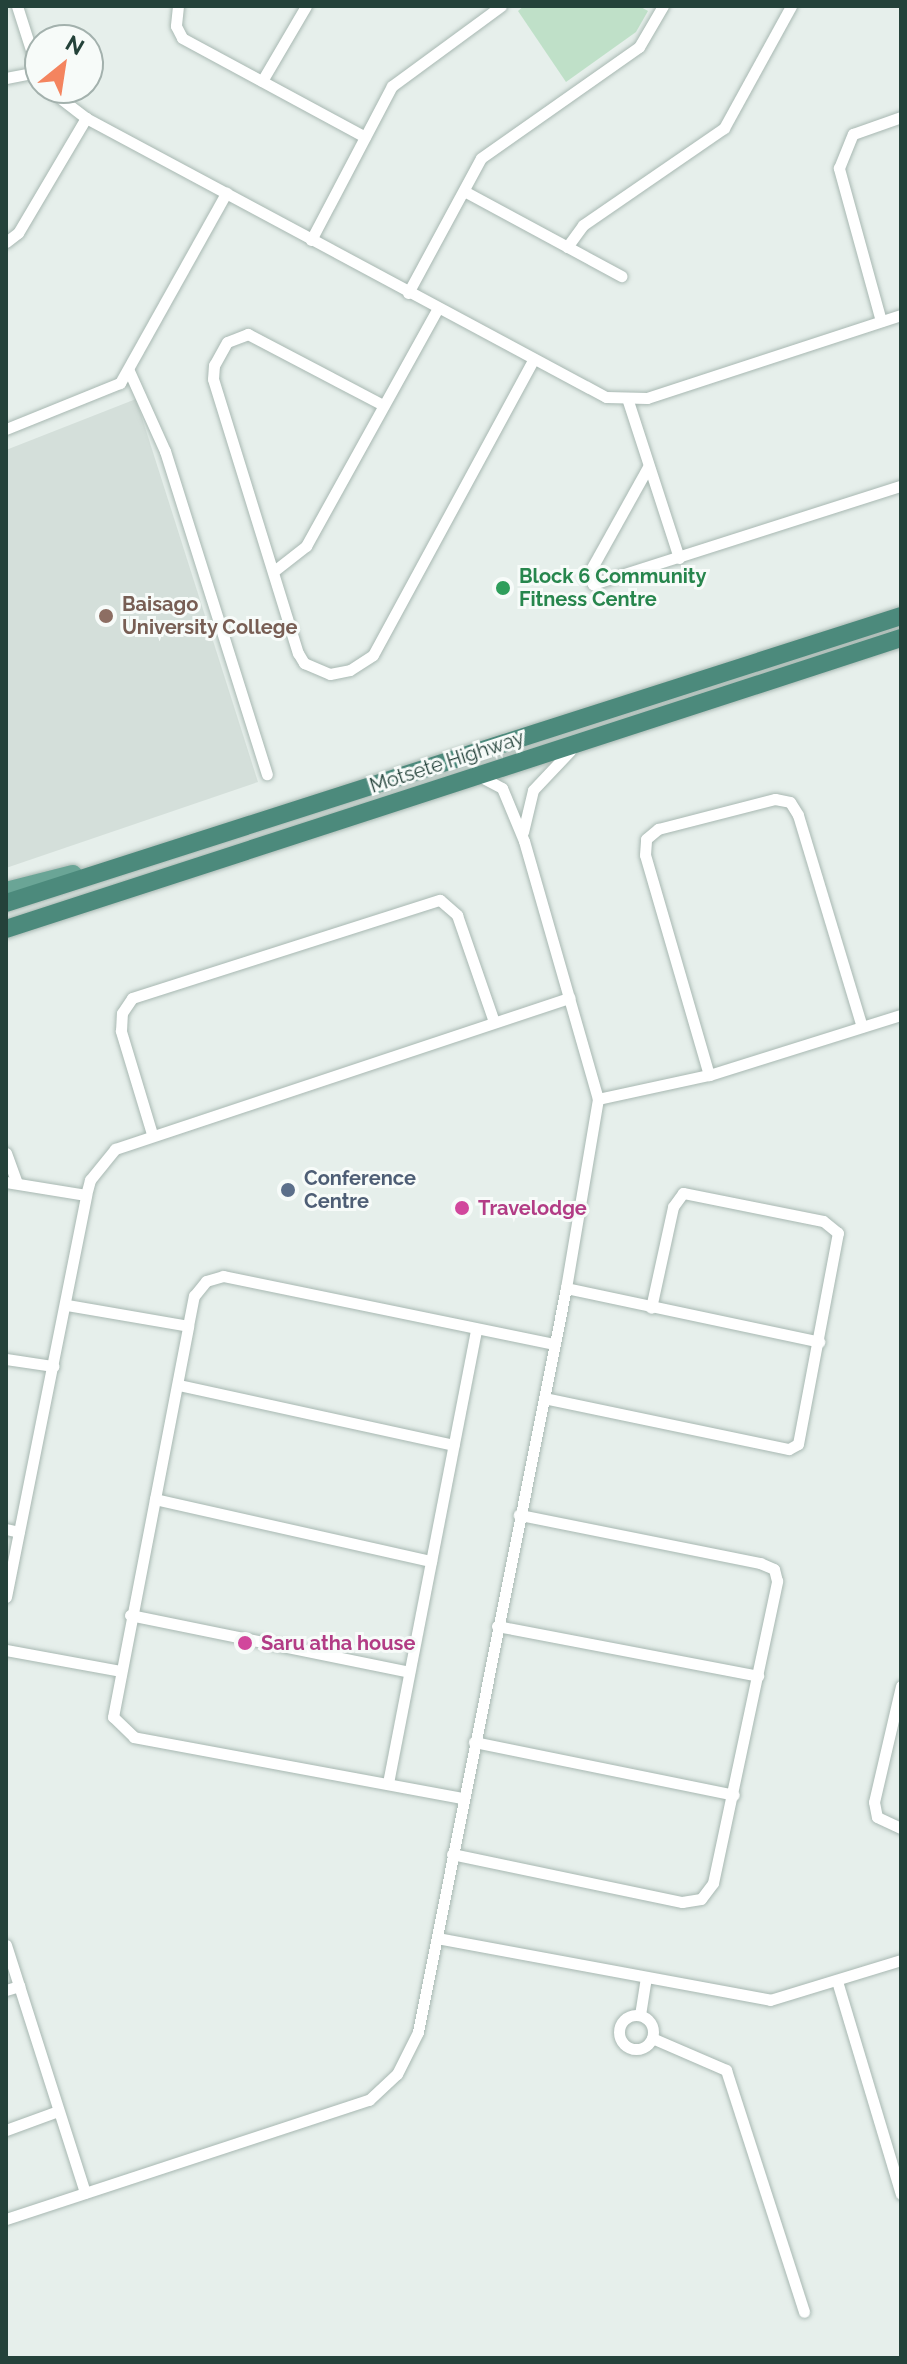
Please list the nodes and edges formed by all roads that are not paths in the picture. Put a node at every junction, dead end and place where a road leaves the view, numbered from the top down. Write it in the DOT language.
graph roads {
  1 [pos="17,6"];
  2 [pos="178,6"];
  3 [pos="306,6"];
  4 [pos="501,6"];
  5 [pos="663,6"];
  6 [pos="791,6"];
  7 [pos="24,29"];
  8 [pos="262,81"];
  9 [pos="68,104"];
  10 [pos="901,117"];
  11 [pos="86,118"];
  12 [pos="365,137"];
  13 [pos="464,191"];
  14 [pos="226,193"];
  15 [pos="311,240"];
  16 [pos="6,242"];
  17 [pos="567,247"];
  18 [pos="621,276"];
  19 [pos="408,293"];
  20 [pos="438,308"];
  21 [pos="901,315"];
  22 [pos="881,321"];
  23 [pos="533,360"];
  24 [pos="129,371"];
  25 [pos="628,401"];
  26 [pos="383,405"];
  27 [pos="6,429"];
  28 [pos="648,467"];
  29 [pos="901,486"];
  30 [pos="679,558"];
  31 [pos="274,571"];
  32 [pos="901,616"];
  33 [pos="901,638"];
  34 [pos="577,744"];
  35 [pos="267,774"];
  36 [pos="475,776"];
  37 [pos="524,841"];
  38 [pos="182,846"];
  39 [pos="6,891"];
  40 [pos="6,903"];
  41 [pos="6,931"];
  42 [pos="570,998"];
  43 [pos="901,1015"];
  44 [pos="494,1022"];
  45 [pos="862,1027"];
  46 [pos="709,1075"];
  47 [pos="598,1099"];
  48 [pos="152,1134"];
  49 [pos="6,1153"];
  50 [pos="11,1182"];
  51 [pos="86,1195"];
  52 [pos="566,1288"];
  53 [pos="67,1305"];
  54 [pos="651,1308"];
  55 [pos="188,1326"];
  56 [pos="476,1329"];
  57 [pos="819,1342"];
  58 [pos="554,1344"];
  59 [pos="6,1359"];
  60 [pos="53,1366"];
  61 [pos="179,1385"];
  62 [pos="544,1398"];
  63 [pos="454,1445"];
  64 [pos="155,1499"];
  65 [pos="519,1515"];
  66 [pos="12,1531"];
  67 [pos="431,1561"];
  68 [pos="6,1597"];
  69 [pos="130,1615"];
  70 [pos="497,1626"];
  71 [pos="6,1650"];
  72 [pos="120,1671"];
  73 [pos="409,1672"];
  74 [pos="758,1676"];
  75 [pos="901,1686"];
  76 [pos="899,1710"];
  77 [pos="474,1742"];
  78 [pos="388,1783"];
  79 [pos="734,1795"];
  80 [pos="462,1798"];
  81 [pos="901,1828"];
  82 [pos="452,1854"];
  83 [pos="437,1938"];
  84 [pos="6,1945"];
  85 [pos="901,1960"];
  86 [pos="646,1978"];
  87 [pos="837,1981"];
  88 [pos="19,1986"];
  89 [pos="6,1990"];
  90 [pos="640,2015"];
  91 [pos="652,2038"];
  92 [pos="58,2111"];
  93 [pos="6,2130"];
  94 [pos="85,2193"];
  95 [pos="901,2194"];
  96 [pos="6,2219"];
  97 [pos="804,2312"];
  1 -- 7 [label="street"];
  2 -- 8 [label="street"];
  3 -- 8 [label="street"];
  4 -- 12 [label="street"];
  5 -- 13 [label="street"];
  6 -- 17 [label="street"];
  8 -- 12 [label="street"];
  9 -- 11 [label="street"];
  10 -- 22 [label="street"];
  11 -- 14 [label="street"];
  11 -- 16 [label="street"];
  12 -- 15 [label="street"];
  13 -- 17 [label="street"];
  13 -- 19 [label="street"];
  14 -- 15 [label="street"];
  14 -- 24 [label="street"];
  15 -- 19 [label="street"];
  17 -- 18 [label="street"];
  19 -- 20 [label="street"];
  20 -- 23 [label="street"];
  20 -- 26 [label="street"];
  21 -- 22 [label="street"];
  22 -- 25 [label="street"];
  23 -- 25 [label="street"];
  23 -- 31 [label="street"];
  24 -- 27 [label="street"];
  24 -- 35 [label="street"];
  25 -- 28 [label="street"];
  26 -- 31 [label="street"];
  26 -- 31 [label="street"];
  28 -- 30 [label="street"];
  28 -- 30 [label="street"];
  29 -- 30 [label="street"];
  32 -- 38 [label="highway, Motsete Highway"];
  33 -- 34 [label="highway, Motsete Highway"];
  34 -- 36 [label="highway, Motsete Highway"];
  34 -- 37 [label="street"];
  36 -- 37 [label="street"];
  36 -- 41 [label="highway, Motsete Highway"];
  37 -- 42 [label="street"];
  38 -- 39 [label="main road"];
  38 -- 40 [label="highway, Motsete Highway"];
  42 -- 44 [label="street"];
  42 -- 47 [label="street"];
  43 -- 45 [label="street"];
  44 -- 48 [label="street"];
  44 -- 48 [label="street"];
  45 -- 46 [label="street"];
  45 -- 46 [label="street"];
  46 -- 47 [label="street"];
  47 -- 52 [label="street"];
  48 -- 51 [label="street"];
  49 -- 50 [label="street"];
  50 -- 51 [label="street"];
  51 -- 53 [label="street"];
  52 -- 54 [label="street"];
  52 -- 58 [label="street"];
  53 -- 55 [label="street"];
  53 -- 60 [label="street"];
  54 -- 57 [label="street"];
  54 -- 57 [label="street"];
  55 -- 56 [label="street"];
  55 -- 61 [label="street"];
  56 -- 58 [label="street"];
  56 -- 63 [label="street"];
  57 -- 62 [label="street"];
  58 -- 62 [label="street"];
  59 -- 60 [label="street"];
  60 -- 66 [label="street"];
  61 -- 63 [label="street"];
  61 -- 64 [label="street"];
  62 -- 65 [label="street"];
  63 -- 67 [label="street"];
  64 -- 67 [label="street"];
  64 -- 69 [label="street"];
  65 -- 70 [label="street"];
  65 -- 74 [label="street"];
  66 -- 68 [label="street"];
  67 -- 73 [label="street"];
  69 -- 72 [label="street"];
  69 -- 73 [label="street"];
  70 -- 74 [label="street"];
  70 -- 77 [label="street"];
  71 -- 72 [label="street"];
  72 -- 78 [label="street"];
  73 -- 78 [label="street"];
  74 -- 79 [label="street"];
  75 -- 76 [label="street"];
  76 -- 81 [label="street"];
  77 -- 79 [label="street"];
  77 -- 80 [label="street"];
  78 -- 80 [label="street"];
  79 -- 82 [label="street"];
  80 -- 82 [label="street"];
  82 -- 83 [label="street"];
  83 -- 86 [label="street"];
  83 -- 94 [label="street"];
  84 -- 88 [label="street"];
  85 -- 87 [label="street"];
  86 -- 87 [label="street"];
  86 -- 90 [label="street"];
  87 -- 95 [label="street"];
  88 -- 89 [label="street"];
  88 -- 92 [label="street"];
  90 -- 91 [label="street"];
  90 -- 91 [label="street"];
  91 -- 97 [label="street"];
  92 -- 93 [label="street"];
  92 -- 94 [label="street"];
  94 -- 96 [label="street"];
}
